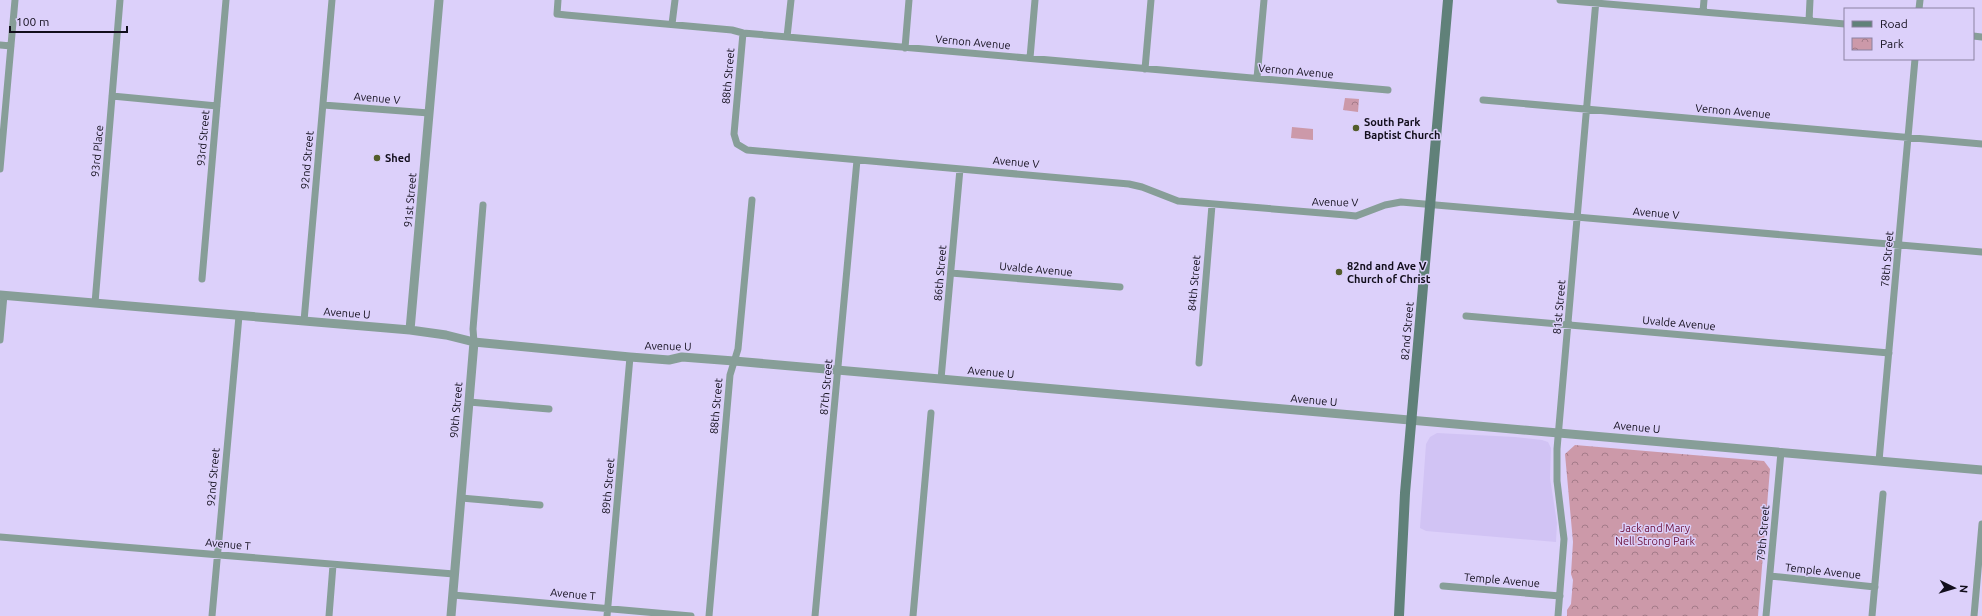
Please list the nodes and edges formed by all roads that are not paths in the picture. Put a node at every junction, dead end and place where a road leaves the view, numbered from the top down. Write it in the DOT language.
graph roads {
  1 [pos="15,0"];
  2 [pos="120,0"];
  3 [pos="226,0"];
  4 [pos="332,0"];
  5 [pos="439,0"];
  6 [pos="558,0"];
  7 [pos="674,0"];
  8 [pos="791,0"];
  9 [pos="909,0"];
  10 [pos="1035,0"];
  11 [pos="1151,0"];
  12 [pos="1264,0"];
  13 [pos="1448,0"];
  14 [pos="1560,0"];
  15 [pos="1704,0"];
  16 [pos="1810,0"];
  17 [pos="1596,2"];
  18 [pos="1703,12"];
  19 [pos="1809,21"];
  20 [pos="672,24"];
  21 [pos="1844,24"];
  22 [pos="743,33"];
  23 [pos="787,37"];
  24 [pos="0,46"];
  25 [pos="11,46"];
  26 [pos="905,48"];
  27 [pos="1030,58"];
  28 [pos="1915,60"];
  29 [pos="1145,69"];
  30 [pos="1257,78"];
  31 [pos="1388,90"];
  32 [pos="112,96"];
  33 [pos="1483,100"];
  34 [pos="323,105"];
  35 [pos="217,106"];
  36 [pos="1587,110"];
  37 [pos="429,113"];
  38 [pos="1909,138"];
  39 [pos="737,144"];
  40 [pos="1982,144"];
  41 [pos="857,160"];
  42 [pos="0,169"];
  43 [pos="960,169"];
  44 [pos="752,200"];
  45 [pos="1430,204"];
  46 [pos="1212,205"];
  47 [pos="483,206"];
  48 [pos="1577,218"];
  49 [pos="1899,245"];
  50 [pos="1982,252"];
  51 [pos="950,273"];
  52 [pos="202,279"];
  53 [pos="1120,287"];
  54 [pos="2,295"];
  55 [pos="95,303"];
  56 [pos="239,316"];
  57 [pos="1466,316"];
  58 [pos="304,321"];
  59 [pos="1568,324"];
  60 [pos="410,330"];
  61 [pos="0,340"];
  62 [pos="474,342"];
  63 [pos="1889,353"];
  64 [pos="630,357"];
  65 [pos="734,361"];
  66 [pos="1199,363"];
  67 [pos="839,370"];
  68 [pos="941,379"];
  69 [pos="469,402"];
  70 [pos="548,408"];
  71 [pos="931,413"];
  72 [pos="1412,420"];
  73 [pos="1560,433"];
  74 [pos="1781,452"];
  75 [pos="1879,461"];
  76 [pos="1982,470"];
  77 [pos="1883,494"];
  78 [pos="461,498"];
  79 [pos="540,505"];
  80 [pos="1982,524"];
  81 [pos="0,537"];
  82 [pos="218,554"];
  83 [pos="333,565"];
  84 [pos="454,574"];
  85 [pos="1770,576"];
  86 [pos="1443,586"];
  87 [pos="1875,587"];
  88 [pos="453,595"];
  89 [pos="1560,596"];
  90 [pos="608,608"];
  91 [pos="212,616"];
  92 [pos="329,616"];
  93 [pos="451,616"];
  94 [pos="607,616"];
  95 [pos="691,616"];
  96 [pos="709,616"];
  97 [pos="815,616"];
  98 [pos="913,616"];
  99 [pos="1399,616"];
  100 [pos="1558,616"];
  101 [pos="1766,616"];
  102 [pos="1872,616"];
  103 [pos="1974,616"];
  1 -- 25 [label="street"];
  2 -- 32 [label="street, 93rd Place"];
  3 -- 35 [label="street, 93rd Street"];
  4 -- 34 [label="street, 92nd Street"];
  5 -- 37 [label="street, 91st Street"];
  6 -- 20 [label="street, Vernon Avenue"];
  7 -- 20 [label="street"];
  8 -- 23 [label="street"];
  9 -- 26 [label="street"];
  10 -- 27 [label="street"];
  11 -- 29 [label="street"];
  12 -- 30 [label="street"];
  13 -- 45 [label="main road, 82nd Street"];
  14 -- 17 [label="street"];
  15 -- 18 [label="street"];
  16 -- 19 [label="street"];
  17 -- 18 [label="street"];
  17 -- 36 [label="street, 81st Street"];
  18 -- 19 [label="street"];
  19 -- 21 [label="street"];
  20 -- 22 [label="street, Vernon Avenue"];
  22 -- 23 [label="street, Vernon Avenue"];
  22 -- 39 [label="street, 88th Street"];
  23 -- 26 [label="street, Vernon Avenue"];
  24 -- 25 [label="street"];
  25 -- 42 [label="street"];
  26 -- 27 [label="street, Vernon Avenue"];
  27 -- 29 [label="street, Vernon Avenue"];
  28 -- 38 [label="street, 78th Street"];
  29 -- 30 [label="street, Vernon Avenue"];
  30 -- 31 [label="street, Vernon Avenue"];
  32 -- 35 [label="street"];
  32 -- 55 [label="street, 93rd Place"];
  33 -- 36 [label="street, Vernon Avenue"];
  34 -- 37 [label="street, Avenue V"];
  34 -- 58 [label="street, 92nd Street"];
  35 -- 52 [label="street, 93rd Street"];
  36 -- 38 [label="street, Vernon Avenue"];
  36 -- 48 [label="street, 81st Street"];
  37 -- 60 [label="street, 91st Street"];
  38 -- 40 [label="street, Vernon Avenue"];
  38 -- 49 [label="street, 78th Street"];
  39 -- 41 [label="street, Avenue V"];
  41 -- 43 [label="street, Avenue V"];
  41 -- 67 [label="street, 87th Street"];
  43 -- 46 [label="street, Avenue V"];
  43 -- 51 [label="street, 86th Street"];
  44 -- 65 [label="street, 88th Street"];
  45 -- 46 [label="street, Avenue V"];
  45 -- 48 [label="street, Avenue V"];
  45 -- 72 [label="main road, 82nd Street"];
  46 -- 66 [label="street, 84th Street"];
  47 -- 62 [label="street, 90th Street"];
  48 -- 49 [label="street, Avenue V"];
  48 -- 59 [label="street, 81st Street"];
  49 -- 50 [label="street, Avenue V"];
  49 -- 63 [label="street, 78th Street"];
  51 -- 53 [label="street, Uvalde Avenue"];
  51 -- 68 [label="street, 86th Street"];
  54 -- 55 [label="street, Avenue U"];
  54 -- 61 [label="street"];
  55 -- 56 [label="street, Avenue U"];
  56 -- 58 [label="street, Avenue U"];
  56 -- 82 [label="street, 92nd Street"];
  57 -- 59 [label="street, Uvalde Avenue"];
  58 -- 60 [label="street, Avenue U"];
  59 -- 63 [label="street, Uvalde Avenue"];
  59 -- 73 [label="street, 81st Street"];
  60 -- 62 [label="street, Avenue U"];
  62 -- 64 [label="street, Avenue U"];
  62 -- 69 [label="street, 90th Street"];
  63 -- 75 [label="street, 78th Street"];
  64 -- 65 [label="street, Avenue U"];
  64 -- 90 [label="street, 89th Street"];
  65 -- 67 [label="street, Avenue U"];
  65 -- 96 [label="street, 88th Street"];
  67 -- 68 [label="street, Avenue U"];
  67 -- 97 [label="street, 87th Street"];
  68 -- 72 [label="street, Avenue U"];
  69 -- 70 [label="street"];
  69 -- 78 [label="street, 90th Street"];
  71 -- 98 [label="street"];
  72 -- 73 [label="street, Avenue U"];
  72 -- 99 [label="main road, 82nd Street"];
  73 -- 74 [label="street, Avenue U"];
  73 -- 89 [label="street, 81st Street"];
  74 -- 75 [label="street, Avenue U"];
  74 -- 85 [label="street, 79th Street"];
  75 -- 76 [label="street, Avenue U"];
  77 -- 87 [label="street"];
  78 -- 79 [label="street"];
  78 -- 84 [label="street, 90th Street"];
  80 -- 103 [label="street"];
  81 -- 82 [label="street, Avenue T"];
  82 -- 83 [label="street, Avenue T"];
  82 -- 91 [label="street, 92nd Street"];
  83 -- 84 [label="street, Avenue T"];
  83 -- 92 [label="street"];
  84 -- 88 [label="street, 90th Street"];
  85 -- 87 [label="street, Temple Avenue"];
  85 -- 101 [label="street, 79th Street"];
  86 -- 89 [label="street, Temple Avenue"];
  87 -- 102 [label="street"];
  88 -- 90 [label="street, Avenue T"];
  88 -- 93 [label="street, 90th Street"];
  89 -- 100 [label="street, 81st Street"];
  90 -- 94 [label="street, 89th Street"];
  90 -- 95 [label="street, Avenue T"];
}
